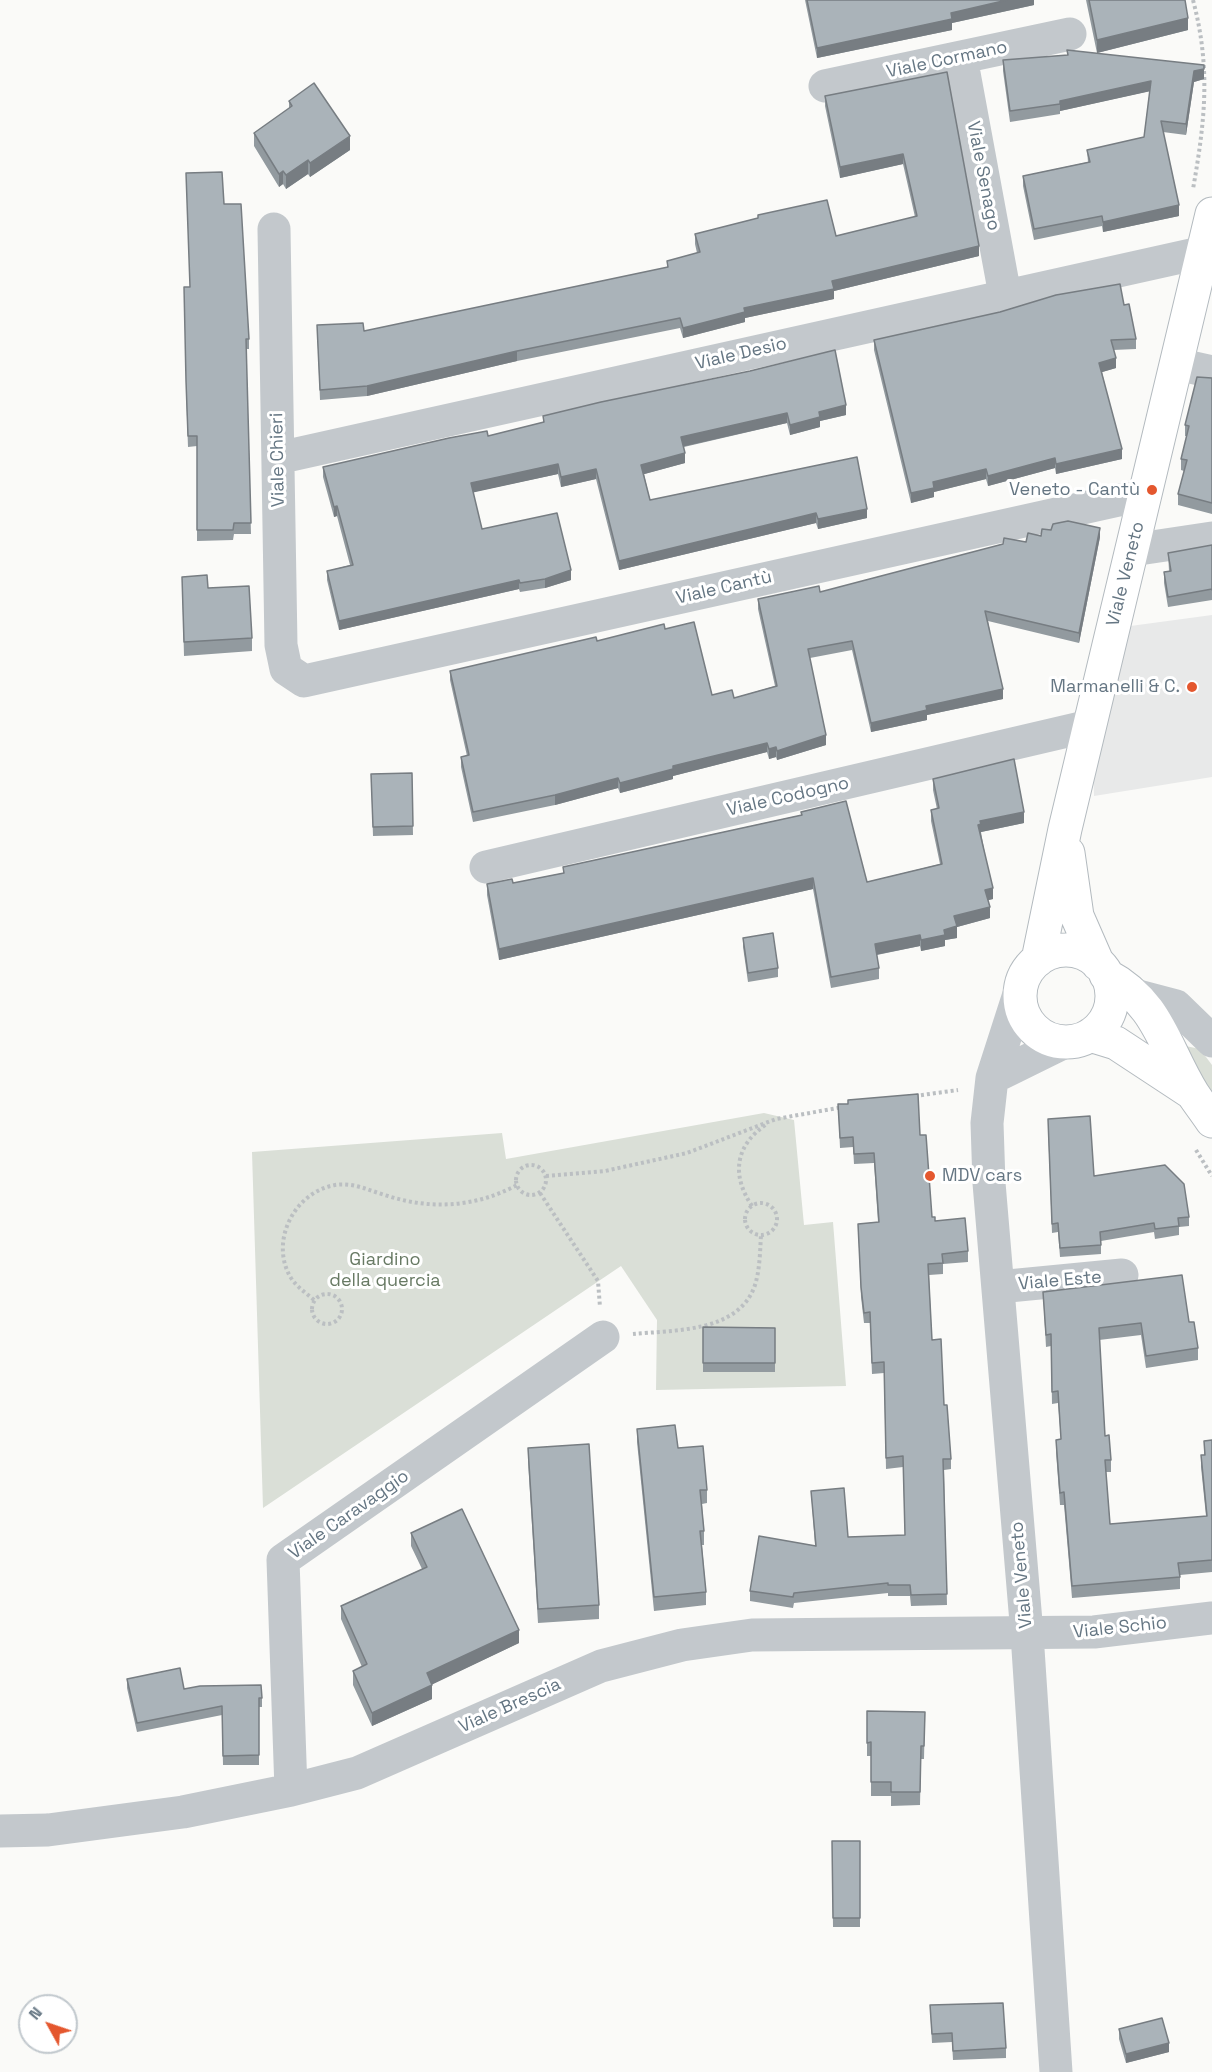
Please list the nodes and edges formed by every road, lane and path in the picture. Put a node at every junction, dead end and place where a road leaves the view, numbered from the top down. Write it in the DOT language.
graph roads {
  1 [pos="1070,34"];
  2 [pos="961,57"];
  3 [pos="825,86"];
  4 [pos="1212,214"];
  5 [pos="274,229"];
  6 [pos="1204,252"];
  7 [pos="1005,295"];
  8 [pos="1177,364"];
  9 [pos="1212,372"];
  10 [pos="278,458"];
  11 [pos="1144,498"];
  12 [pos="1212,538"];
  13 [pos="1132,550"];
  14 [pos="304,681"];
  15 [pos="1089,726"];
  16 [pos="1065,829"];
  17 [pos="486,867"];
  18 [pos="1038,960"];
  19 [pos="1102,969"];
  20 [pos="1020,992"];
  21 [pos="1138,996"];
  22 [pos="1163,1030"];
  23 [pos="1206,1035"];
  24 [pos="1090,1040"];
  25 [pos="979,1083"];
  26 [pos="1192,1093"];
  27 [pos="906,1097"];
  28 [pos="847,1106"];
  29 [pos="776,1119"];
  30 [pos="1212,1121"];
  31 [pos="546,1176"];
  32 [pos="517,1185"];
  33 [pos="540,1192"];
  34 [pos="752,1206"];
  35 [pos="761,1235"];
  36 [pos="1122,1275"];
  37 [pos="998,1287"];
  38 [pos="314,1300"];
  39 [pos="603,1337"];
  40 [pos="1212,1618"];
  41 [pos="1027,1634"];
  42 [pos="291,1790"];
  43 [pos="0,1831"];
  44 [pos="1056,2072"];
  1 -- 2 [label="street, Viale Cormano"];
  2 -- 3 [label="street, Viale Cormano"];
  2 -- 7 [label="street, Viale Senago"];
  4 -- 6 [label="main road, Viale Veneto"];
  5 -- 10 [label="street, Viale Chieri"];
  6 -- 7 [label="street, Viale Desio"];
  6 -- 8 [label="main road, Viale Veneto"];
  7 -- 10 [label="street, Viale Desio"];
  8 -- 9 [label="street"];
  8 -- 11 [label="main road, Viale Veneto"];
  10 -- 14 [label="street, Viale Chieri"];
  11 -- 13 [label="main road, Viale Veneto"];
  11 -- 14 [label="street, Viale Cantù"];
  12 -- 13 [label="street"];
  13 -- 15 [label="main road, Viale Veneto"];
  15 -- 16 [label="main road, Viale Veneto"];
  15 -- 17 [label="street, Viale Codogno"];
  16 -- 18 [label="main road, Viale Veneto"];
  16 -- 19 [label="main road, Viale Veneto"];
  18 -- 19 [label="main road"];
  18 -- 20 [label="main road"];
  19 -- 21 [label="main road"];
  19 -- 24 [label="main road"];
  20 -- 24 [label="main road"];
  20 -- 25 [label="street, Viale Veneto"];
  21 -- 22 [label="main road"];
  21 -- 23 [label="street"];
  22 -- 23 [label="street"];
  22 -- 24 [label="main road"];
  22 -- 26 [label="main road"];
  24 -- 25 [label="street"];
  24 -- 26 [label="main road"];
  25 -- 27 [label="path"];
  25 -- 37 [label="street, Viale Veneto"];
  26 -- 30 [label="main road"];
  28 -- 29 [label="path"];
  29 -- 31 [label="path"];
  29 -- 34 [label="path"];
  31 -- 32 [label="path"];
  31 -- 33 [label="path"];
  32 -- 33 [label="path"];
  32 -- 38 [label="path"];
  33 -- 39 [label="path"];
  34 -- 35 [label="path"];
  34 -- 35 [label="path"];
  35 -- 39 [label="path"];
  36 -- 37 [label="street, Viale Este"];
  37 -- 41 [label="street, Viale Veneto"];
  38 -- 38 [label="path"];
  39 -- 42 [label="street, Viale Caravaggio"];
  40 -- 41 [label="street, Viale Schio"];
  41 -- 42 [label="street, Viale Brescia"];
  41 -- 44 [label="street, Viale Veneto"];
  42 -- 43 [label="street, Viale Brescia"];
}
